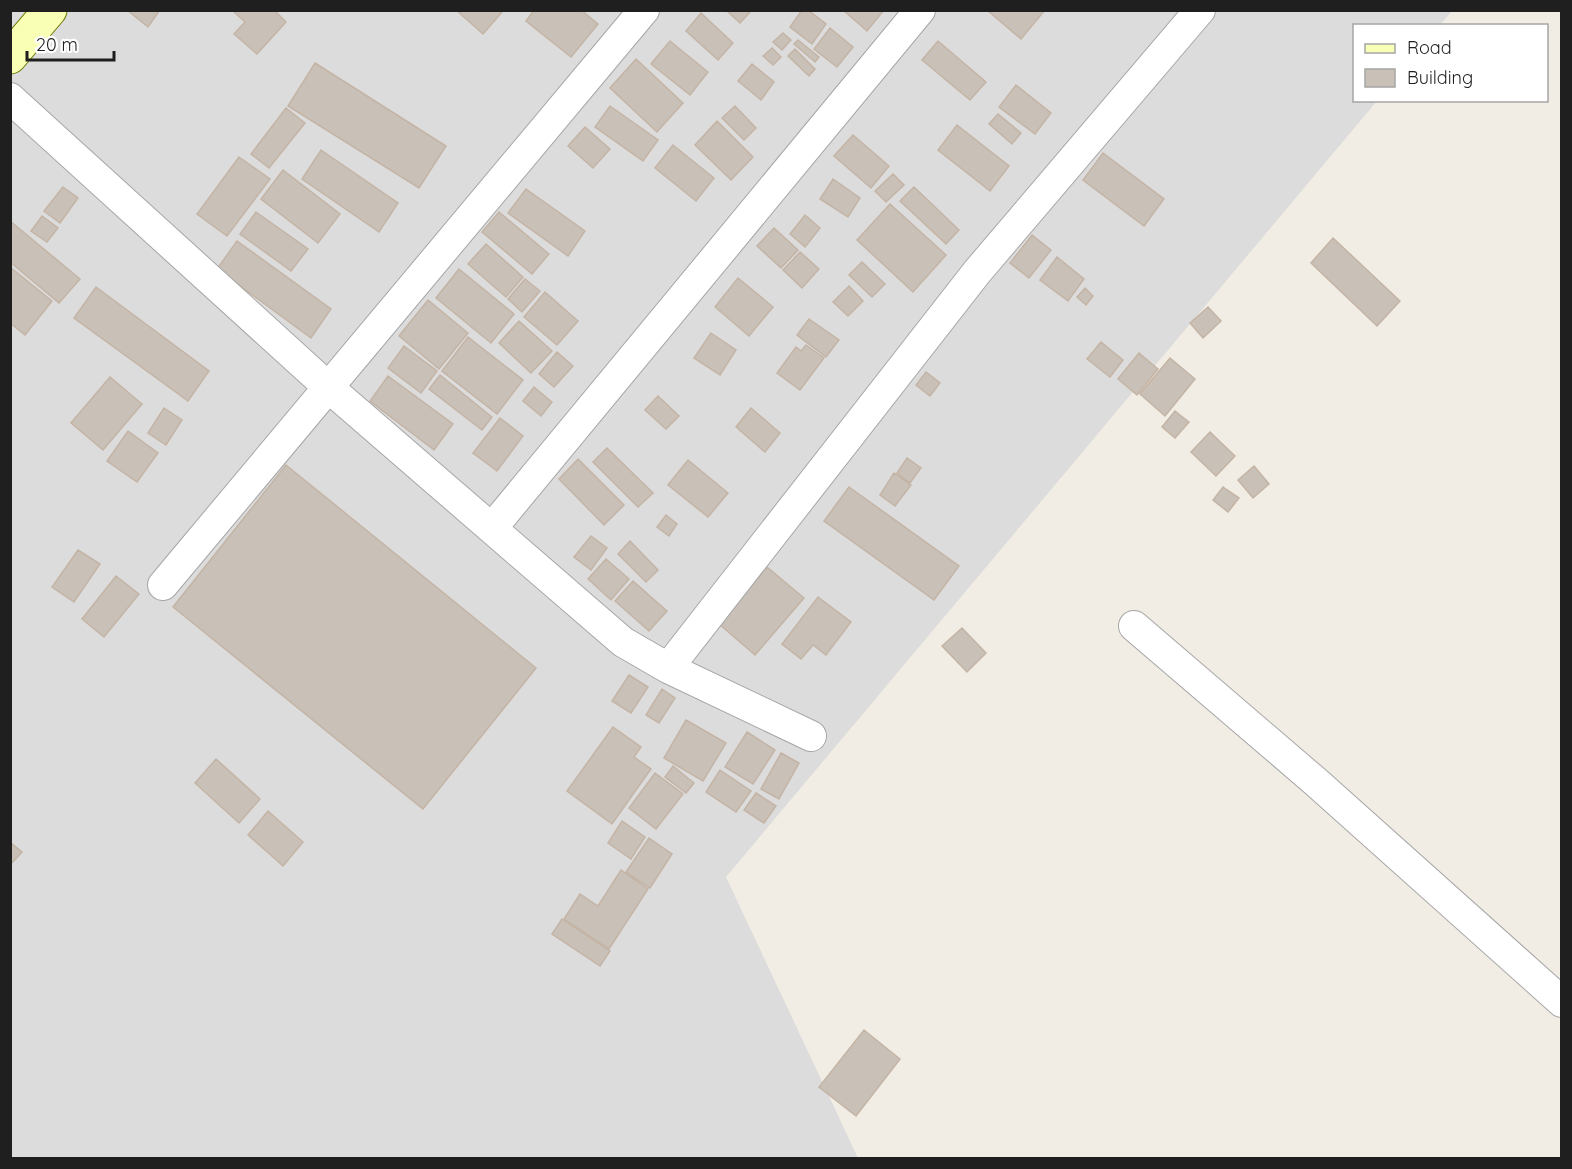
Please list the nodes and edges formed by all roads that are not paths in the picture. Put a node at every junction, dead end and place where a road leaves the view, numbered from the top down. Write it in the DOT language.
graph roads {
  1 [pos="50,10"];
  2 [pos="644,10"];
  3 [pos="920,10"];
  4 [pos="1200,10"];
  5 [pos="10,57"];
  6 [pos="10,98"];
  7 [pos="328,387"];
  8 [pos="492,528"];
  9 [pos="163,585"];
  10 [pos="1134,626"];
  11 [pos="668,668"];
  12 [pos="811,736"];
  13 [pos="1562,1002"];
  1 -- 5 [label="main road"];
  2 -- 7 [label="street"];
  3 -- 8 [label="street"];
  4 -- 11 [label="street"];
  6 -- 7 [label="street"];
  7 -- 8 [label="street"];
  7 -- 9 [label="street"];
  8 -- 11 [label="street"];
  10 -- 13 [label="street"];
  11 -- 12 [label="street"];
}
